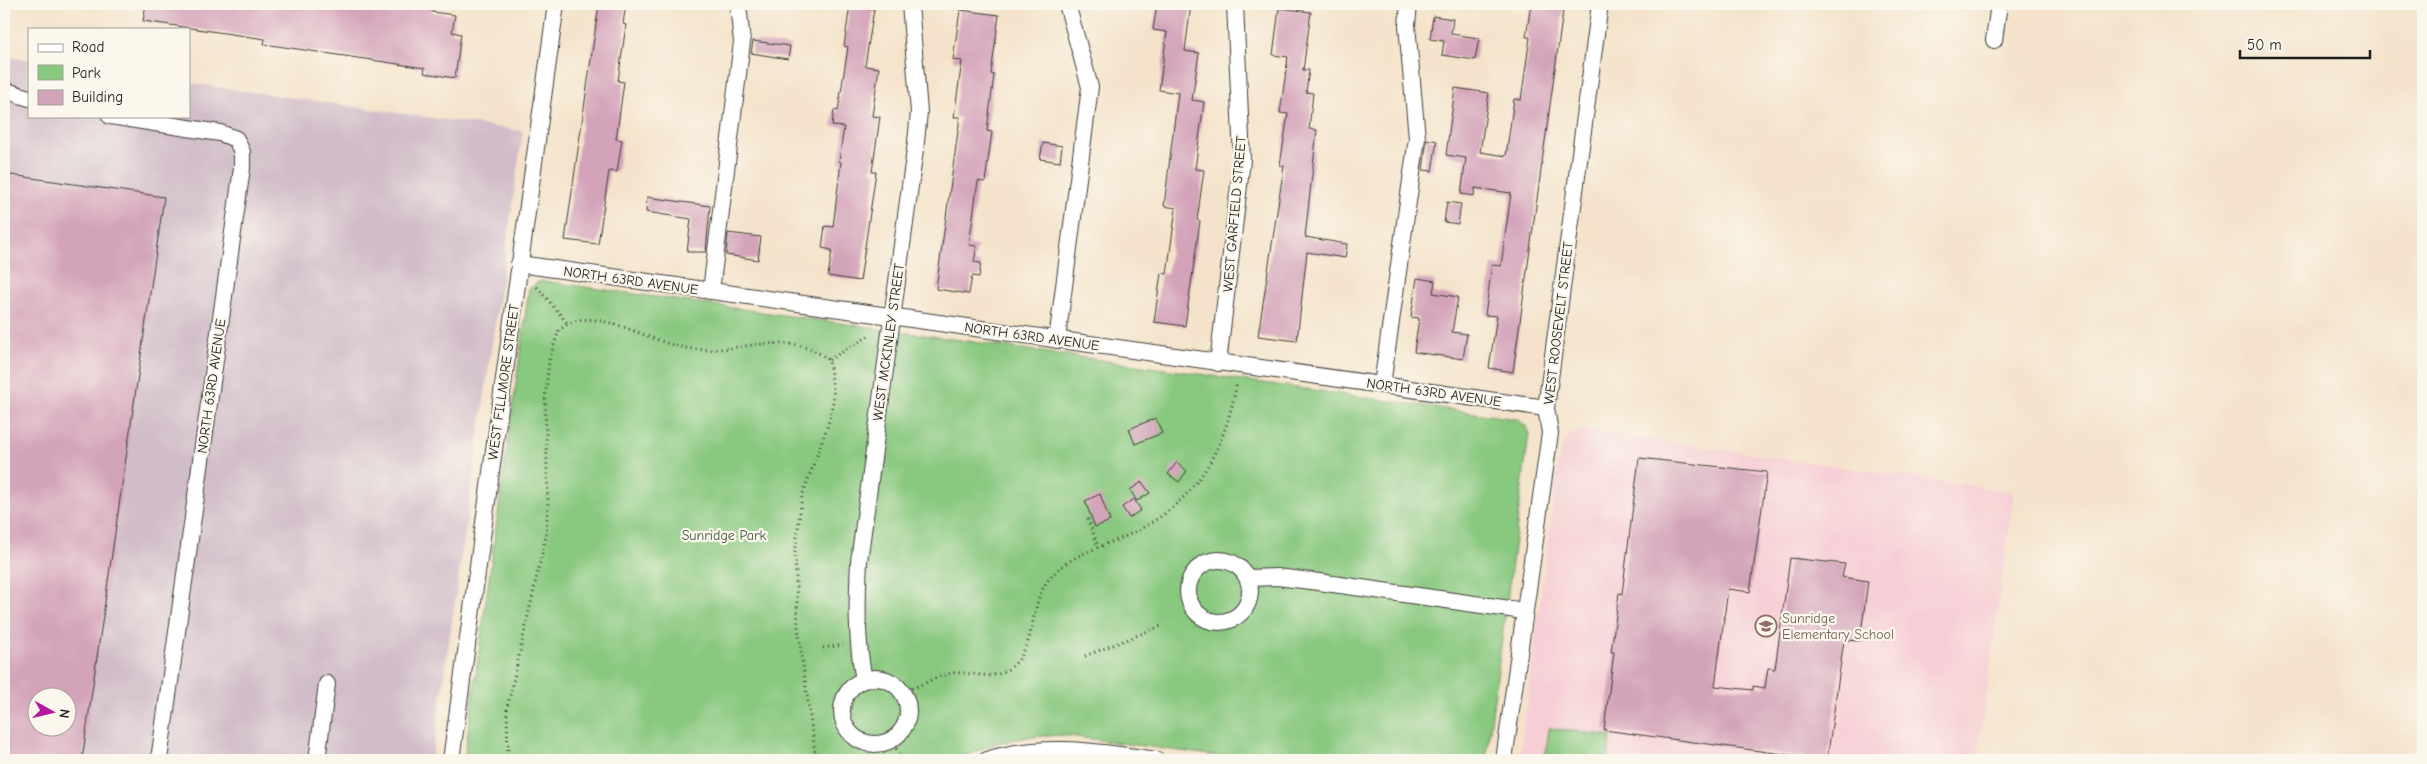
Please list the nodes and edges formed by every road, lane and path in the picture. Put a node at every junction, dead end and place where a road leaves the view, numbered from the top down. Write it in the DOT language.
graph roads {
  1 [pos="556,4"];
  2 [pos="738,4"];
  3 [pos="910,4"];
  4 [pos="1067,4"];
  5 [pos="1235,4"];
  6 [pos="1409,4"];
  7 [pos="1600,4"];
  8 [pos="1999,4"];
  9 [pos="1994,40"];
  10 [pos="4,90"];
  11 [pos="28,98"];
  12 [pos="123,118"];
  13 [pos="519,264"];
  14 [pos="537,287"];
  15 [pos="711,291"];
  16 [pos="892,316"];
  17 [pos="568,324"];
  18 [pos="870,335"];
  19 [pos="1057,340"];
  20 [pos="829,360"];
  21 [pos="1218,363"];
  22 [pos="1238,382"];
  23 [pos="1382,385"];
  24 [pos="1546,408"];
  25 [pos="1088,518"];
  26 [pos="1098,547"];
  27 [pos="1248,578"];
  28 [pos="1524,611"];
  29 [pos="1161,626"];
  30 [pos="843,645"];
  31 [pos="822,648"];
  32 [pos="1085,656"];
  33 [pos="864,680"];
  34 [pos="327,684"];
  35 [pos="902,691"];
  36 [pos="885,742"];
  37 [pos="159,760"];
  38 [pos="317,760"];
  39 [pos="451,760"];
  40 [pos="508,760"];
  41 [pos="816,760"];
  42 [pos="889,760"];
  43 [pos="903,760"];
  44 [pos="987,760"];
  45 [pos="1156,760"];
  46 [pos="1504,760"];
  1 -- 13 [label="street, WEST FILLMORE STREET"];
  2 -- 15 [label="street"];
  3 -- 16 [label="street, WEST MCKINLEY STREET"];
  4 -- 19 [label="street"];
  5 -- 21 [label="street, WEST GARFIELD STREET"];
  6 -- 23 [label="street"];
  7 -- 24 [label="street, WEST ROOSEVELT STREET"];
  8 -- 9 [label="street"];
  10 -- 11 [label="street"];
  12 -- 37 [label="street, NORTH 63RD AVENUE"];
  13 -- 15 [label="street, NORTH 63RD AVENUE"];
  13 -- 39 [label="street, WEST FILLMORE STREET"];
  14 -- 17 [label="path"];
  15 -- 16 [label="street, NORTH 63RD AVENUE"];
  16 -- 19 [label="street, NORTH 63RD AVENUE"];
  16 -- 33 [label="street, WEST MCKINLEY STREET"];
  17 -- 20 [label="path"];
  17 -- 40 [label="path"];
  18 -- 20 [label="path"];
  19 -- 21 [label="street, NORTH 63RD AVENUE"];
  20 -- 41 [label="path"];
  21 -- 23 [label="street, NORTH 63RD AVENUE"];
  22 -- 26 [label="path"];
  23 -- 24 [label="street, NORTH 63RD AVENUE"];
  24 -- 28 [label="street, WEST ROOSEVELT STREET"];
  25 -- 26 [label="path"];
  26 -- 35 [label="path"];
  27 -- 28 [label="street"];
  28 -- 46 [label="street, WEST ROOSEVELT STREET"];
  29 -- 32 [label="path"];
  30 -- 31 [label="path"];
  33 -- 35 [label="street"];
  33 -- 36 [label="street"];
  34 -- 38 [label="street"];
  35 -- 36 [label="street"];
  36 -- 42 [label="path"];
  36 -- 43 [label="path"];
  44 -- 45 [label="street"];
}
